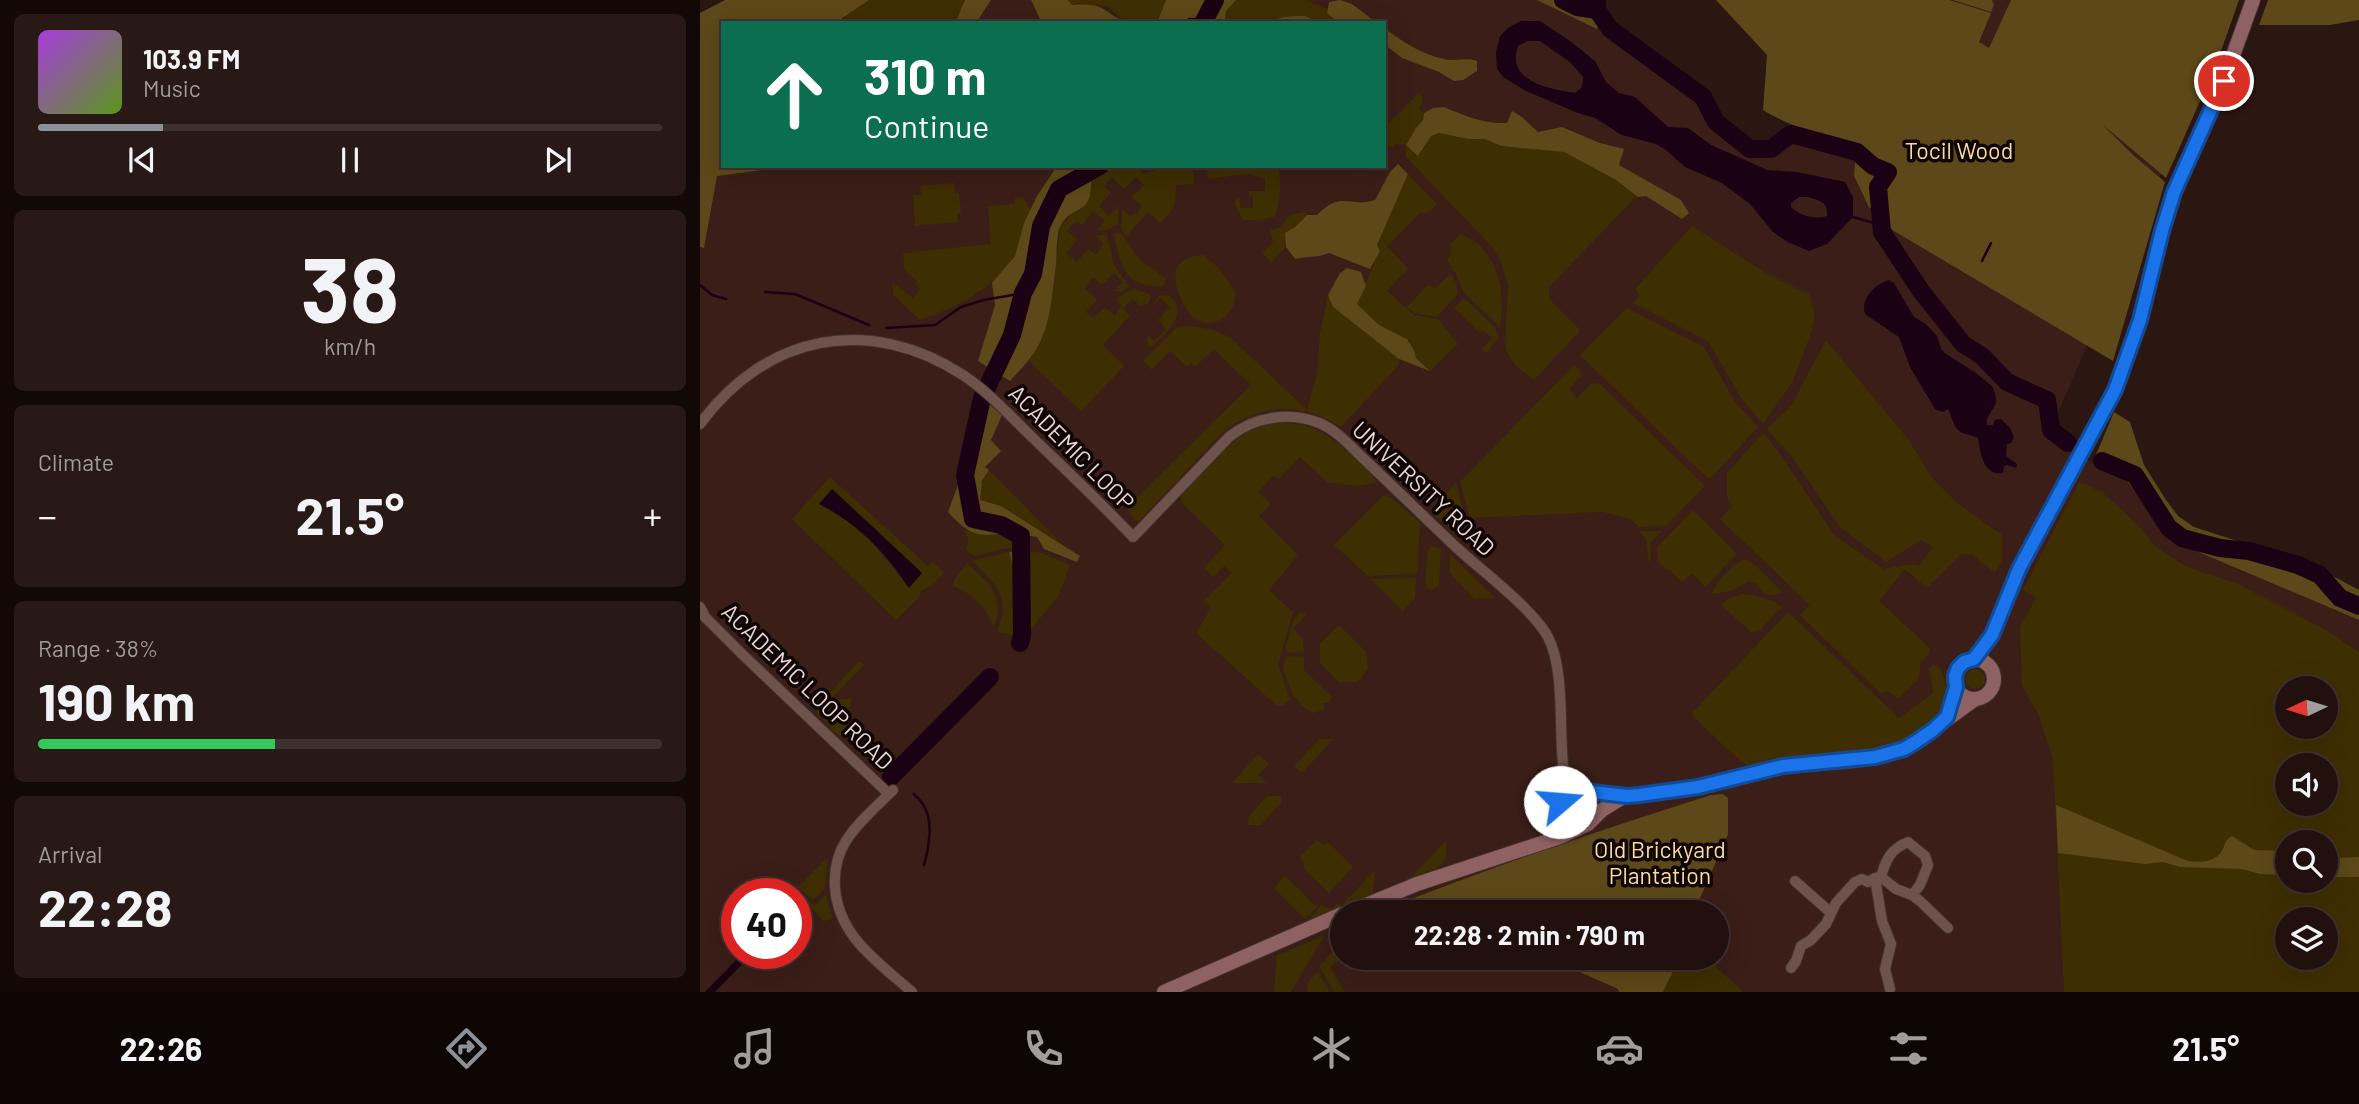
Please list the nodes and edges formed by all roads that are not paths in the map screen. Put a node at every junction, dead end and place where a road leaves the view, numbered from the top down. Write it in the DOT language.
graph roads {
  1 [pos="2253,0"];
  2 [pos="700,424"];
  3 [pos="1133,537"];
  4 [pos="700,607"];
  5 [pos="1992,635"];
  6 [pos="1974,659"];
  7 [pos="1990,667"];
  8 [pos="1956,687"];
  9 [pos="1974,699"];
  10 [pos="1947,717"];
  11 [pos="1585,791"];
  12 [pos="1627,796"];
  13 [pos="1597,815"];
  14 [pos="1560,816"];
  15 [pos="1576,828"];
  16 [pos="1541,844"];
  17 [pos="1878,877"];
  18 [pos="1795,881"];
  19 [pos="1425,883"];
  20 [pos="1912,895"];
  21 [pos="1380,900"];
  22 [pos="1386,900"];
  23 [pos="1831,913"];
  24 [pos="1330,921"];
  25 [pos="1330,921"];
  26 [pos="1948,928"];
  27 [pos="1791,968"];
  28 [pos="1891,989"];
  29 [pos="912,992"];
  30 [pos="1164,992"];
  31 [pos="1170,992"];
  1 -- 5 [label="street"];
  2 -- 3 [label="street, ACADEMIC LOOP"];
  3 -- 11 [label="street, UNIVERSITY ROAD"];
  4 -- 29 [label="street, ACADEMIC LOOP ROAD"];
  5 -- 6 [label="street"];
  5 -- 7 [label="street"];
  6 -- 7 [label="street"];
  6 -- 8 [label="street"];
  7 -- 9 [label="street"];
  8 -- 9 [label="street"];
  8 -- 10 [label="street"];
  9 -- 10 [label="street"];
  10 -- 12 [label="street"];
  11 -- 12 [label="street"];
  11 -- 13 [label="street"];
  11 -- 14 [label="street"];
  12 -- 13 [label="street"];
  13 -- 15 [label="street"];
  14 -- 15 [label="street"];
  14 -- 16 [label="street"];
  15 -- 16 [label="street"];
  16 -- 19 [label="street"];
  17 -- 20 [label="street"];
  17 -- 20 [label="street"];
  17 -- 23 [label="street"];
  17 -- 28 [label="street"];
  18 -- 23 [label="street"];
  19 -- 21 [label="street"];
  19 -- 22 [label="street"];
  20 -- 26 [label="street"];
  23 -- 27 [label="street"];
  24 -- 30 [label="street"];
  25 -- 31 [label="street"];
}
